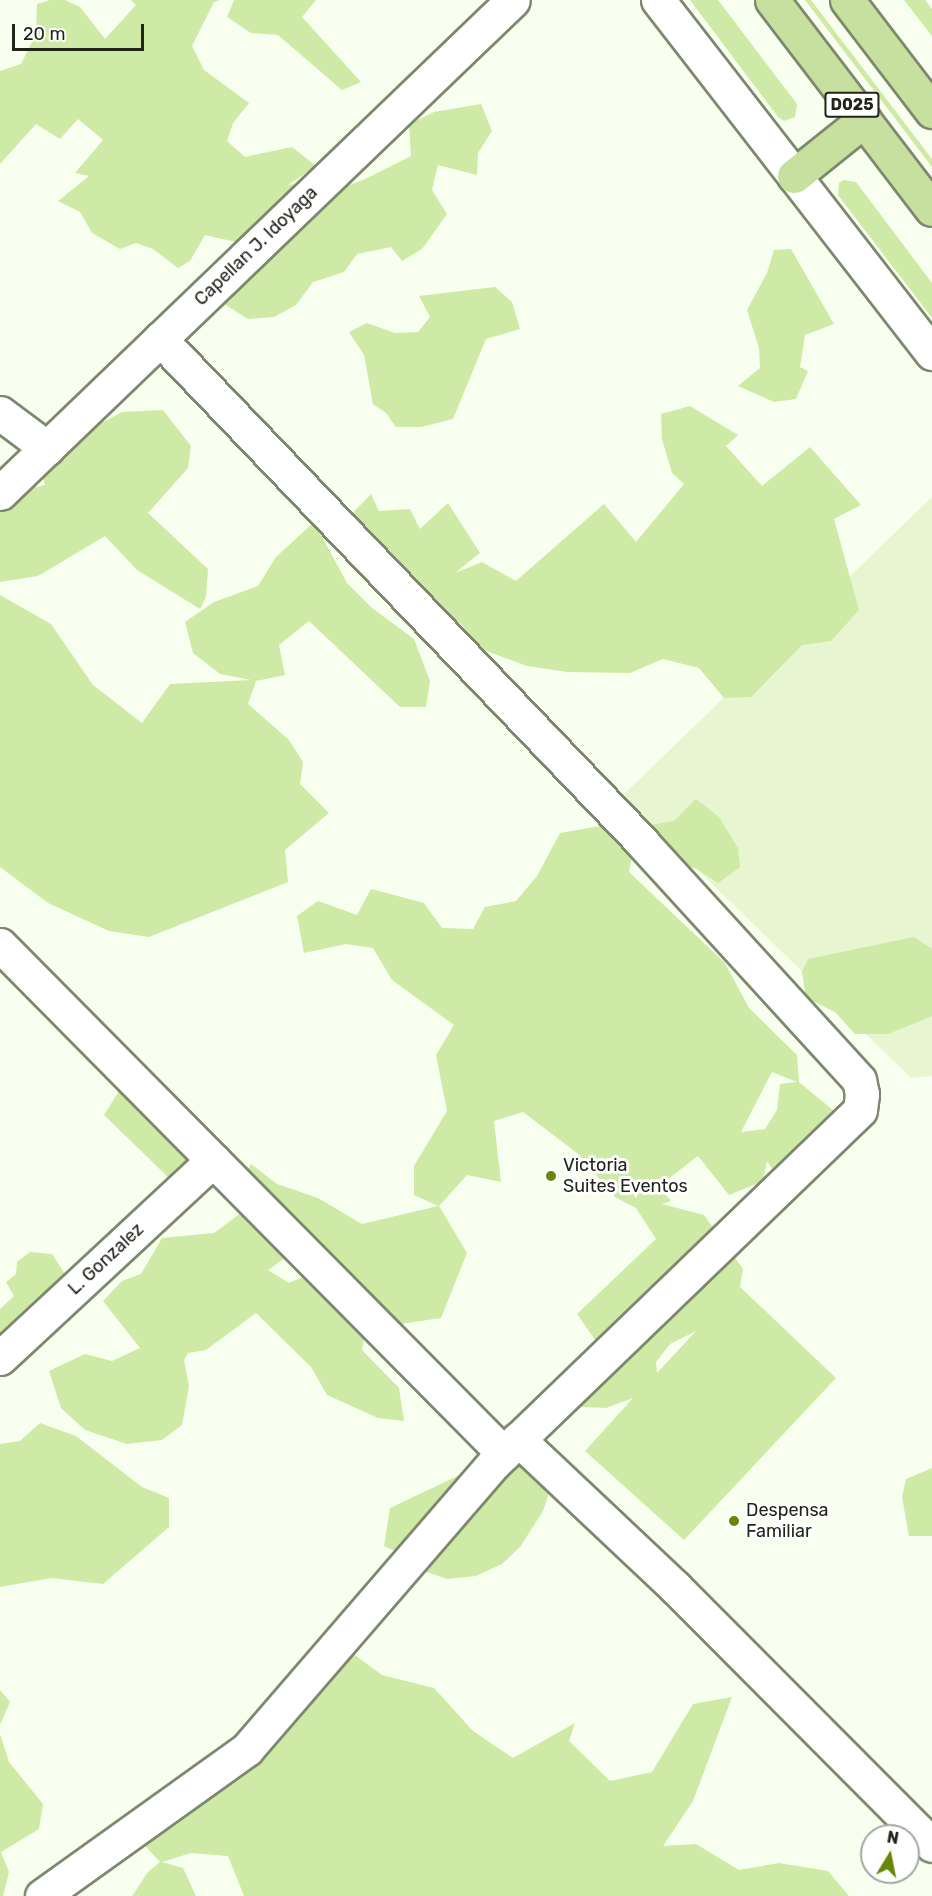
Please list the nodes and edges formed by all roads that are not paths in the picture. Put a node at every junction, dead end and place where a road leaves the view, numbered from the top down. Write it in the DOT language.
graph roads {
  1 [pos="513,0"];
  2 [pos="658,0"];
  3 [pos="772,0"];
  4 [pos="847,0"];
  5 [pos="932,111"];
  6 [pos="864,120"];
  7 [pos="794,176"];
  8 [pos="932,209"];
  9 [pos="160,339"];
  10 [pos="932,353"];
  11 [pos="0,413"];
  12 [pos="47,448"];
  13 [pos="0,493"];
  14 [pos="0,945"];
  15 [pos="213,1160"];
  16 [pos="0,1358"];
  17 [pos="511,1447"];
  18 [pos="932,1845"];
  19 [pos="42,1896"];
  1 -- 9 [label="street, Capellan J. Idoyaga"];
  2 -- 7 [label="street"];
  3 -- 6 [label="highway, D025"];
  4 -- 5 [label="highway"];
  6 -- 7 [label="highway"];
  6 -- 8 [label="highway, D025"];
  7 -- 10 [label="street"];
  9 -- 12 [label="street, Capellan J. Idoyaga"];
  9 -- 17 [label="street"];
  11 -- 12 [label="street"];
  12 -- 13 [label="street, Capellan J. Idoyaga"];
  14 -- 15 [label="street"];
  15 -- 16 [label="street, L. Gonzalez"];
  15 -- 17 [label="street"];
  17 -- 18 [label="street"];
  17 -- 19 [label="street"];
}
